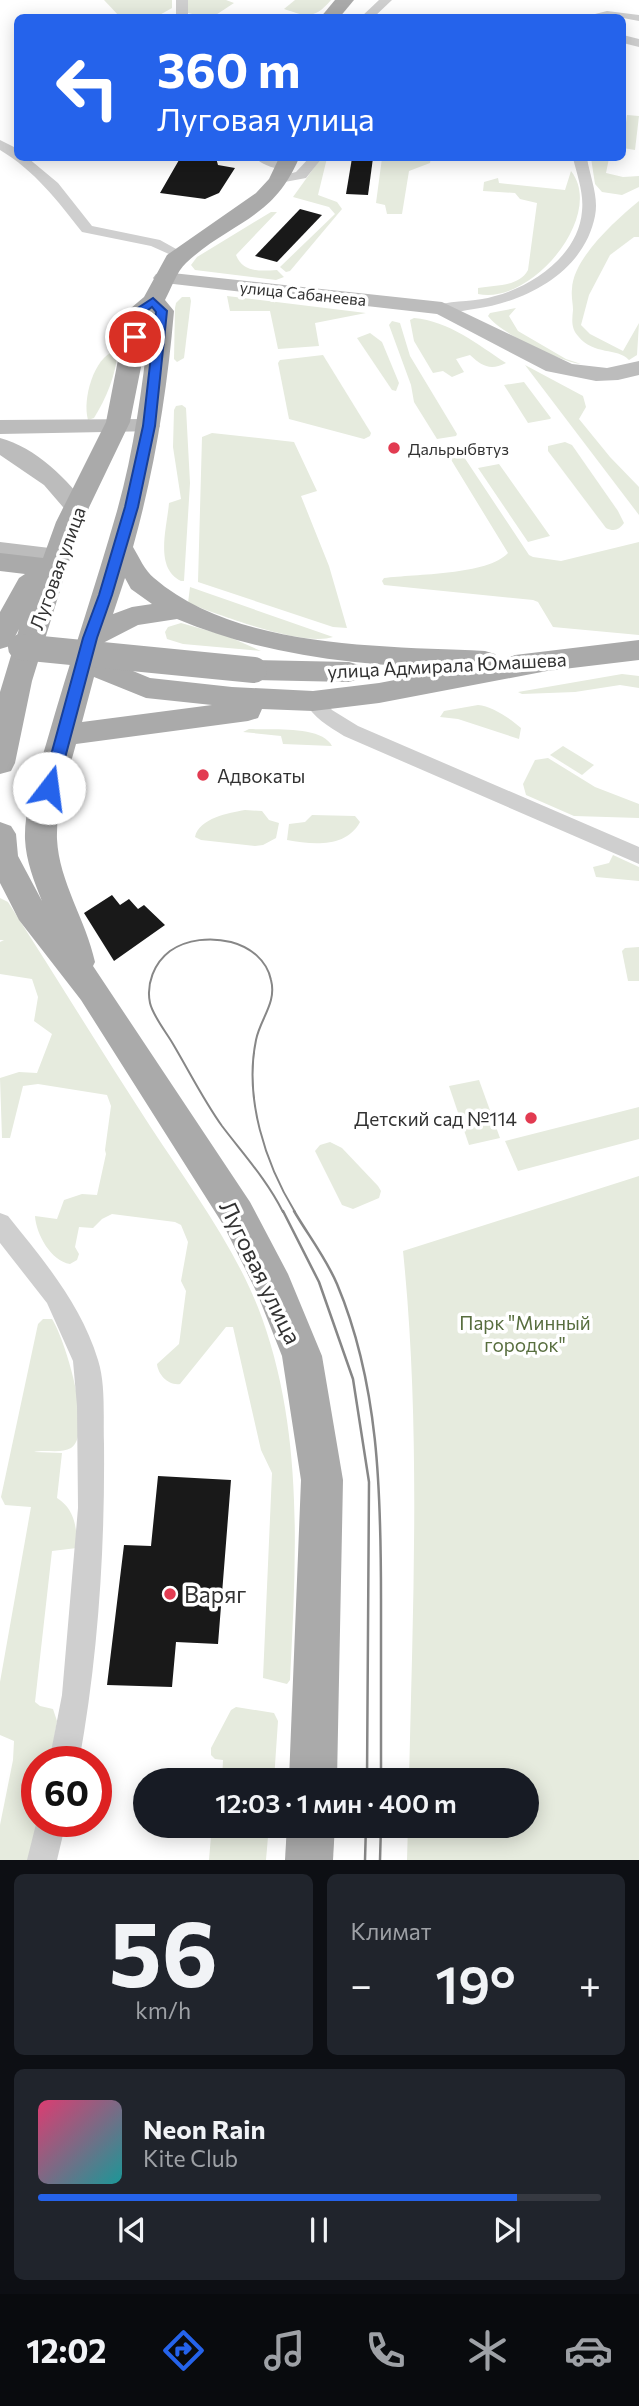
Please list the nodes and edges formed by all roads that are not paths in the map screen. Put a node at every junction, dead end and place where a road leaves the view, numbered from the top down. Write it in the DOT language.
graph roads {
  1 [pos="345,0"];
  2 [pos="386,0"];
  3 [pos="333,14"];
  4 [pos="370,14"];
  5 [pos="25,161"];
  6 [pos="268,161"];
  7 [pos="313,161"];
  8 [pos="581,161"];
  9 [pos="285,168"];
  10 [pos="180,255"];
  11 [pos="163,278"];
  12 [pos="153,301"];
  13 [pos="443,309"];
  14 [pos="639,367"];
  15 [pos="116,426"];
  16 [pos="149,426"];
  17 [pos="0,428"];
  18 [pos="0,445"];
  19 [pos="77,509"];
  20 [pos="120,547"];
  21 [pos="0,550"];
  22 [pos="0,562"];
  23 [pos="56,562"];
  24 [pos="19,601"];
  25 [pos="177,610"];
  26 [pos="0,639"];
  27 [pos="270,639"];
  28 [pos="0,645"];
  29 [pos="87,650"];
  30 [pos="639,650"];
  31 [pos="537,664"];
  32 [pos="254,670"];
  33 [pos="368,673"];
  34 [pos="146,688"];
  35 [pos="6,701"];
  36 [pos="313,701"];
  37 [pos="128,727"];
  38 [pos="64,735"];
  39 [pos="0,763"];
  40 [pos="0,834"];
  41 [pos="639,856"];
  42 [pos="80,971"];
  43 [pos="0,1224"];
  44 [pos="67,1746"];
  45 [pos="313,1768"];
  46 [pos="48,1837"];
  47 [pos="310,1838"];
  48 [pos="43,1860"];
  49 [pos="309,1860"];
  1 -- 3 [label="main road"];
  2 -- 4 [label="street"];
  5 -- 10 [label="street"];
  6 -- 9 [label="street"];
  7 -- 9 [label="street"];
  8 -- 13 [label="street, улица Сабанеева"];
  9 -- 10 [label="main road, Луговая улица"];
  10 -- 11 [label="main road, Луговая улица"];
  11 -- 12 [label="main road, Луговая улица"];
  11 -- 13 [label="street, улица Сабанеева"];
  12 -- 15 [label="main road, Луговая улица"];
  12 -- 16 [label="main road, Луговая улица"];
  13 -- 14 [label="street, улица Сабанеева"];
  15 -- 16 [label="street"];
  15 -- 17 [label="street"];
  15 -- 19 [label="main road, Луговая улица"];
  16 -- 20 [label="main road, Луговая улица"];
  18 -- 19 [label="street"];
  19 -- 23 [label="main road, Луговая улица"];
  20 -- 25 [label="main road"];
  20 -- 29 [label="main road, Луговая улица"];
  21 -- 23 [label="street"];
  22 -- 23 [label="main road"];
  23 -- 24 [label="main road"];
  24 -- 26 [label="main road"];
  24 -- 35 [label="main road, Луговая улица"];
  25 -- 27 [label="main road"];
  25 -- 29 [label="main road"];
  27 -- 31 [label="main road"];
  27 -- 32 [label="main road"];
  28 -- 32 [label="main road, улица Адмирала Юмашева, bridge"];
  29 -- 34 [label="main road"];
  29 -- 38 [label="main road, Луговая улица"];
  30 -- 31 [label="main road, улица Адмирала Юмашева"];
  31 -- 33 [label="main road, улица Адмирала Юмашева"];
  31 -- 36 [label="main road"];
  32 -- 33 [label="main road, улица Адмирала Юмашева"];
  33 -- 36 [label="main road"];
  34 -- 36 [label="main road"];
  34 -- 37 [label="main road"];
  35 -- 39 [label="main road, Луговая улица"];
  36 -- 37 [label="main road"];
  36 -- 41 [label="street, улица Адмирала Юмашева"];
  37 -- 38 [label="main road"];
  38 -- 42 [label="main road, Луговая улица"];
  40 -- 42 [label="main road, Луговая улица"];
  42 -- 45 [label="main road, Луговая улица"];
  43 -- 44 [label="street"];
  46 -- 48 [label="street"];
  47 -- 49 [label="main road"];
}
